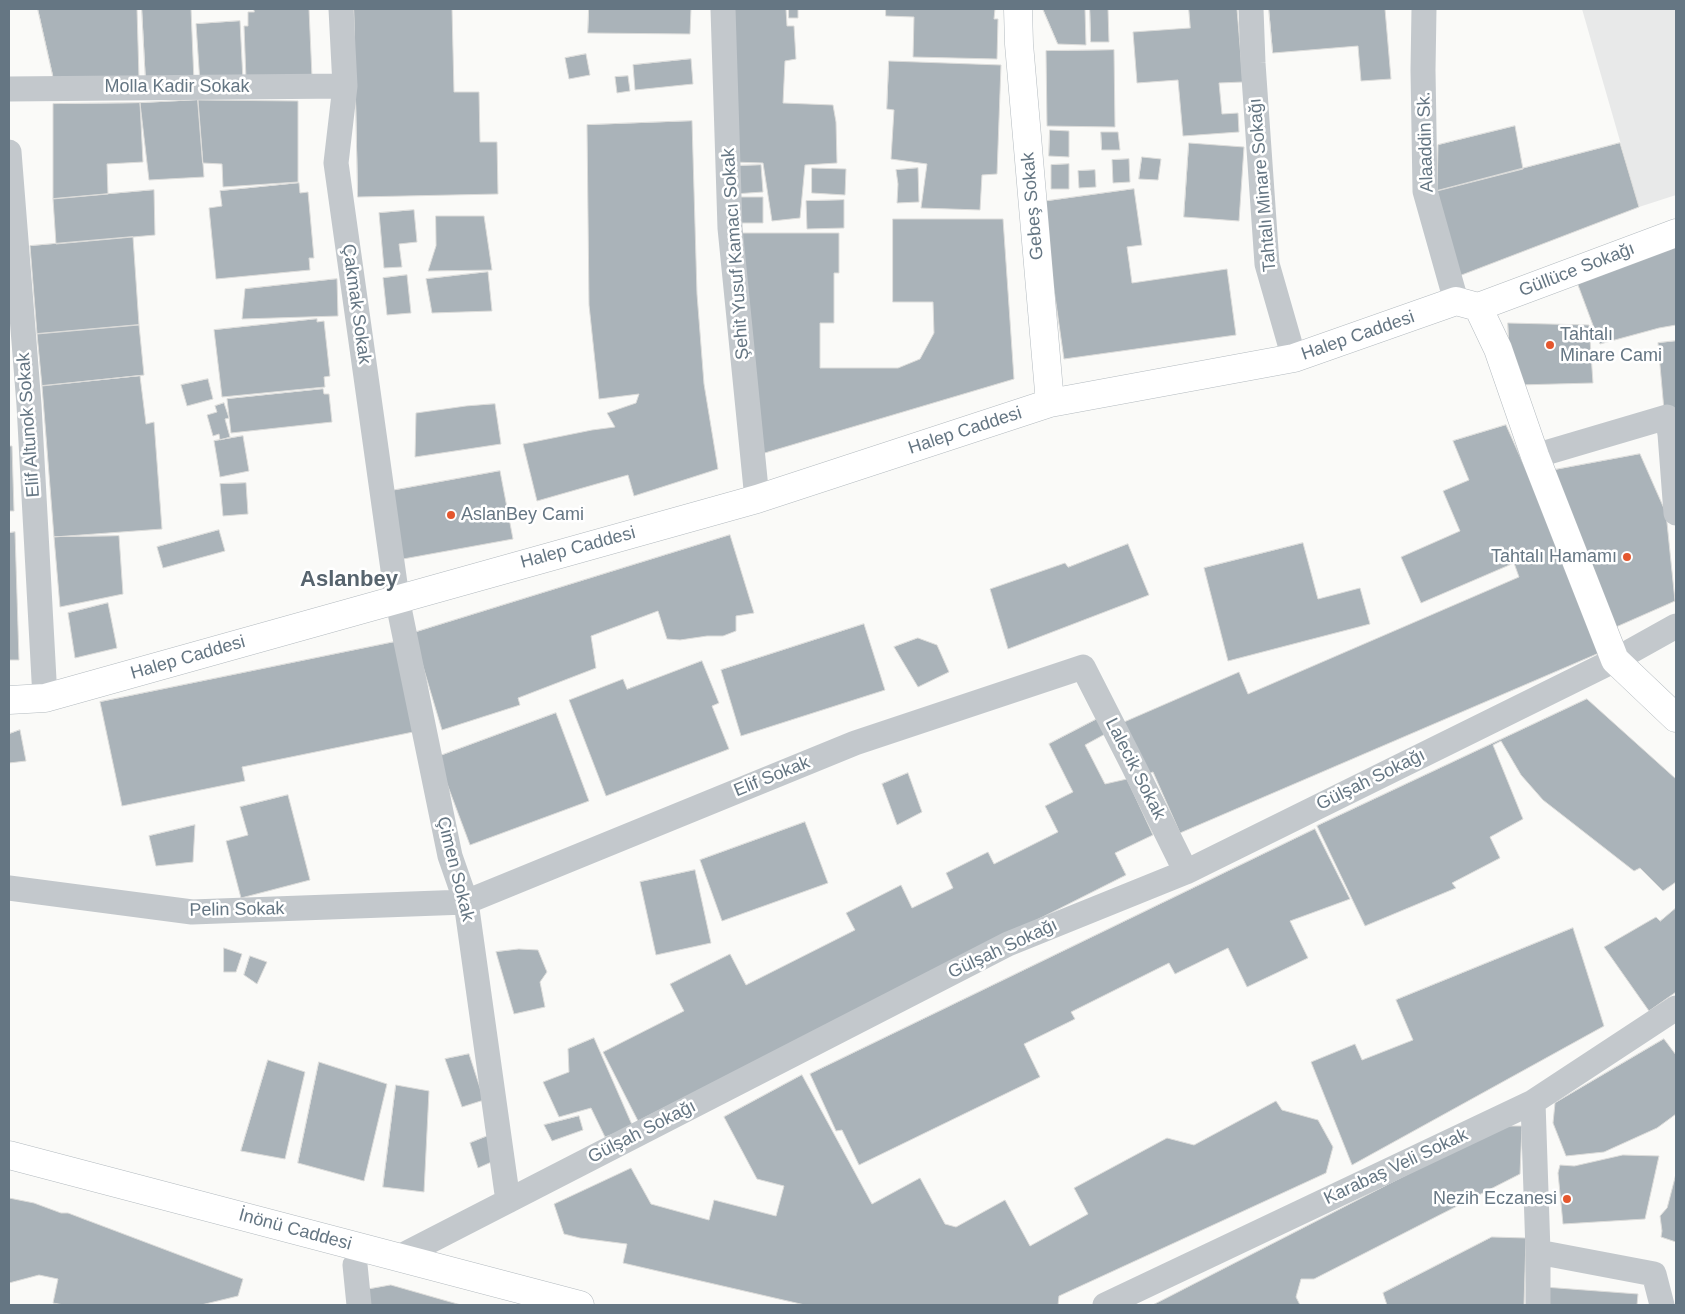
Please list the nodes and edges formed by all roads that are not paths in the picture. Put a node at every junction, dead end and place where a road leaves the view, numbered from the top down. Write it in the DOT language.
graph roads {
  1 [pos="341,9"];
  2 [pos="723,9"];
  3 [pos="1018,9"];
  4 [pos="1250,9"];
  5 [pos="1424,9"];
  6 [pos="345,86"];
  7 [pos="9,89"];
  8 [pos="9,152"];
  9 [pos="1676,233"];
  10 [pos="1467,304"];
  11 [pos="1294,358"];
  12 [pos="1050,403"];
  13 [pos="19,406"];
  14 [pos="1673,433"];
  15 [pos="1535,456"];
  16 [pos="757,499"];
  17 [pos="1676,513"];
  18 [pos="397,598"];
  19 [pos="1676,626"];
  20 [pos="1615,660"];
  21 [pos="1082,667"];
  22 [pos="45,698"];
  23 [pos="9,700"];
  24 [pos="1676,718"];
  25 [pos="1186,872"];
  26 [pos="9,888"];
  27 [pos="466,902"];
  28 [pos="1675,1012"];
  29 [pos="1533,1102"];
  30 [pos="9,1155"];
  31 [pos="9,1174"];
  32 [pos="508,1201"];
  33 [pos="1538,1252"];
  34 [pos="399,1257"];
  35 [pos="355,1265"];
  36 [pos="359,1305"];
  37 [pos="512,1305"];
  38 [pos="580,1305"];
  39 [pos="1105,1305"];
  40 [pos="1538,1305"];
  41 [pos="1662,1305"];
  1 -- 6 [label="street, Çakmak Sokak"];
  2 -- 16 [label="street, Şehit Yusuf Kamacı Sokak"];
  3 -- 12 [label="street, Gebeş Sokak"];
  4 -- 11 [label="street, Tahtalı Minare Sokağı"];
  5 -- 10 [label="street, Alaaddin Sk."];
  6 -- 7 [label="street, Molla Kadir Sokak"];
  6 -- 18 [label="street, Çakmak Sokak"];
  8 -- 13 [label="street, Elif Altunok Sokak"];
  9 -- 10 [label="street, Güllüce Sokağı"];
  10 -- 11 [label="street, Halep Caddesi"];
  10 -- 15 [label="street"];
  11 -- 12 [label="street, Halep Caddesi"];
  12 -- 16 [label="street, Halep Caddesi"];
  13 -- 22 [label="street, Elif Altunok Sokak"];
  14 -- 15 [label="street"];
  14 -- 17 [label="street"];
  15 -- 20 [label="street"];
  16 -- 18 [label="street, Halep Caddesi"];
  18 -- 22 [label="street, Halep Caddesi"];
  18 -- 27 [label="street, Çimen Sokak"];
  19 -- 20 [label="street, Gülşah Sokağı"];
  20 -- 24 [label="street"];
  20 -- 25 [label="street, Gülşah Sokağı"];
  21 -- 25 [label="street, Lalecik Sokak"];
  21 -- 27 [label="street, Elif Sokak"];
  22 -- 23 [label="street, Halep Caddesi"];
  25 -- 32 [label="street, Gülşah Sokağı"];
  26 -- 27 [label="street, Pelin Sokak"];
  27 -- 32 [label="street, Çimen Sokak"];
  28 -- 29 [label="street, Karabaş Veli Sokak"];
  29 -- 33 [label="street"];
  29 -- 39 [label="street, Karabaş Veli Sokak"];
  30 -- 34 [label="street, İnönü Caddesi"];
  31 -- 35 [label="street, İnönü Caddesi"];
  32 -- 34 [label="street, Gülşah Sokağı"];
  33 -- 40 [label="street"];
  33 -- 41 [label="street"];
  34 -- 38 [label="street, İnönü Caddesi"];
  35 -- 36 [label="street"];
  35 -- 37 [label="street, İnönü Caddesi"];
}
